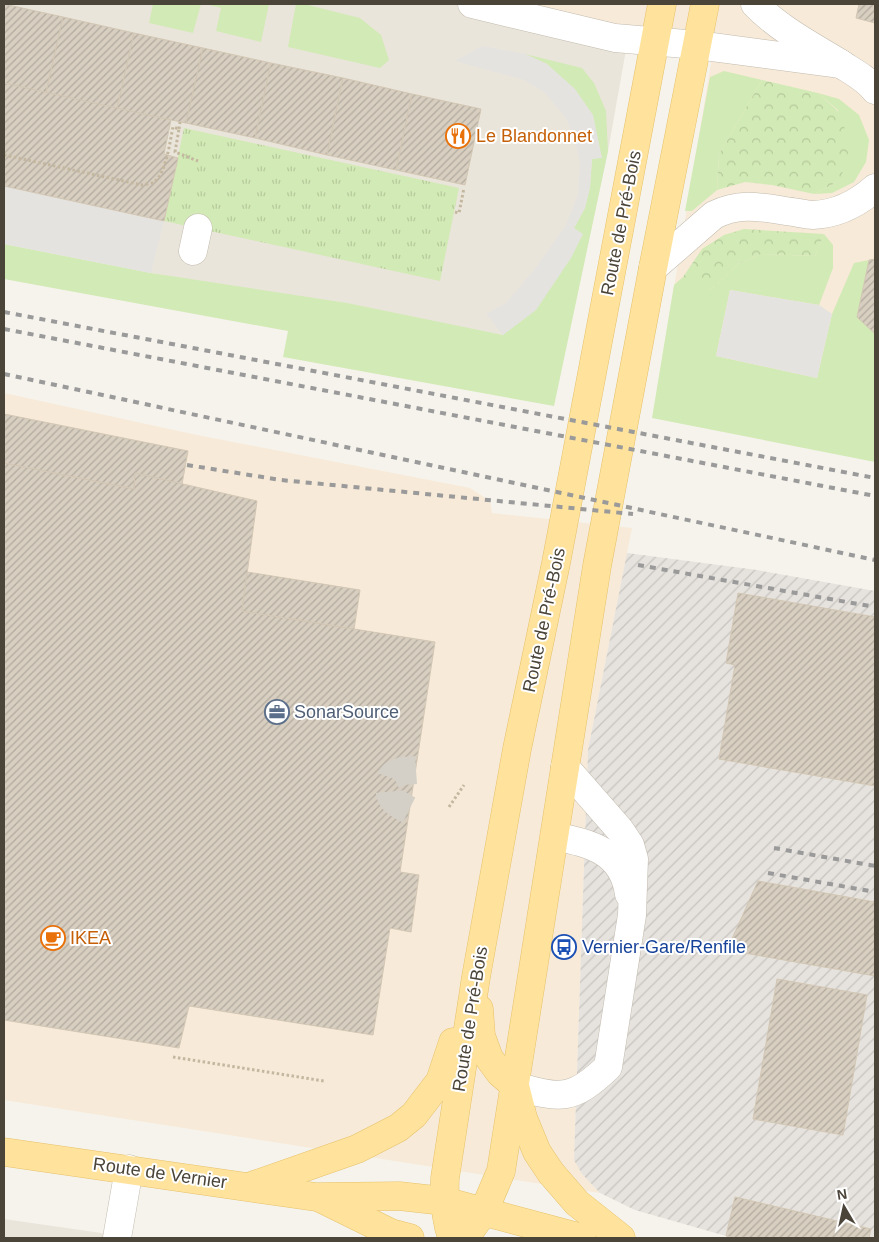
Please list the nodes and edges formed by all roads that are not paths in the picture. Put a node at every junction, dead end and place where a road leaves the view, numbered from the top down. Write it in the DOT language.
graph roads {
  1 [pos="472,4"];
  2 [pos="560,4"];
  3 [pos="662,4"];
  4 [pos="705,4"];
  5 [pos="754,4"];
  6 [pos="522,15"];
  7 [pos="655,41"];
  8 [pos="697,45"];
  9 [pos="841,64"];
  10 [pos="875,90"];
  11 [pos="871,195"];
  12 [pos="653,268"];
  13 [pos="564,767"];
  14 [pos="555,836"];
  15 [pos="632,915"];
  16 [pos="476,977"];
  17 [pos="515,1086"];
  18 [pos="4,1152"];
  19 [pos="129,1168"];
  20 [pos="252,1186"];
  21 [pos="316,1196"];
  22 [pos="444,1201"];
  23 [pos="484,1211"];
  24 [pos="117,1238"];
  25 [pos="410,1238"];
  26 [pos="452,1238"];
  27 [pos="466,1238"];
  28 [pos="582,1238"];
  29 [pos="621,1238"];
  1 -- 6 [label="street"];
  2 -- 6 [label="street"];
  3 -- 7 [label="main road, Route de Pré-Bois"];
  4 -- 8 [label="main road"];
  5 -- 9 [label="street"];
  6 -- 7 [label="street"];
  7 -- 8 [label="street"];
  7 -- 16 [label="main road, Route de Pré-Bois"];
  8 -- 9 [label="street"];
  8 -- 12 [label="main road"];
  9 -- 10 [label="street"];
  11 -- 12 [label="street"];
  12 -- 13 [label="main road"];
  13 -- 14 [label="main road"];
  13 -- 15 [label="street"];
  14 -- 15 [label="street"];
  14 -- 17 [label="main road"];
  15 -- 17 [label="street"];
  16 -- 17 [label="main road"];
  16 -- 20 [label="main road"];
  16 -- 22 [label="main road, Route de Pré-Bois"];
  17 -- 23 [label="main road"];
  17 -- 29 [label="main road"];
  18 -- 19 [label="main road, Route de Vernier"];
  19 -- 20 [label="main road, Route de Vernier"];
  19 -- 24 [label="street"];
  20 -- 21 [label="main road, Route de Vernier"];
  21 -- 22 [label="main road, Route de Vernier"];
  21 -- 25 [label="main road, Route de Vernier"];
  22 -- 23 [label="main road, Route de Vernier"];
  22 -- 26 [label="main road, Route de Pré-Bois"];
  23 -- 27 [label="main road"];
  23 -- 28 [label="main road, Route de Vernier"];
}
